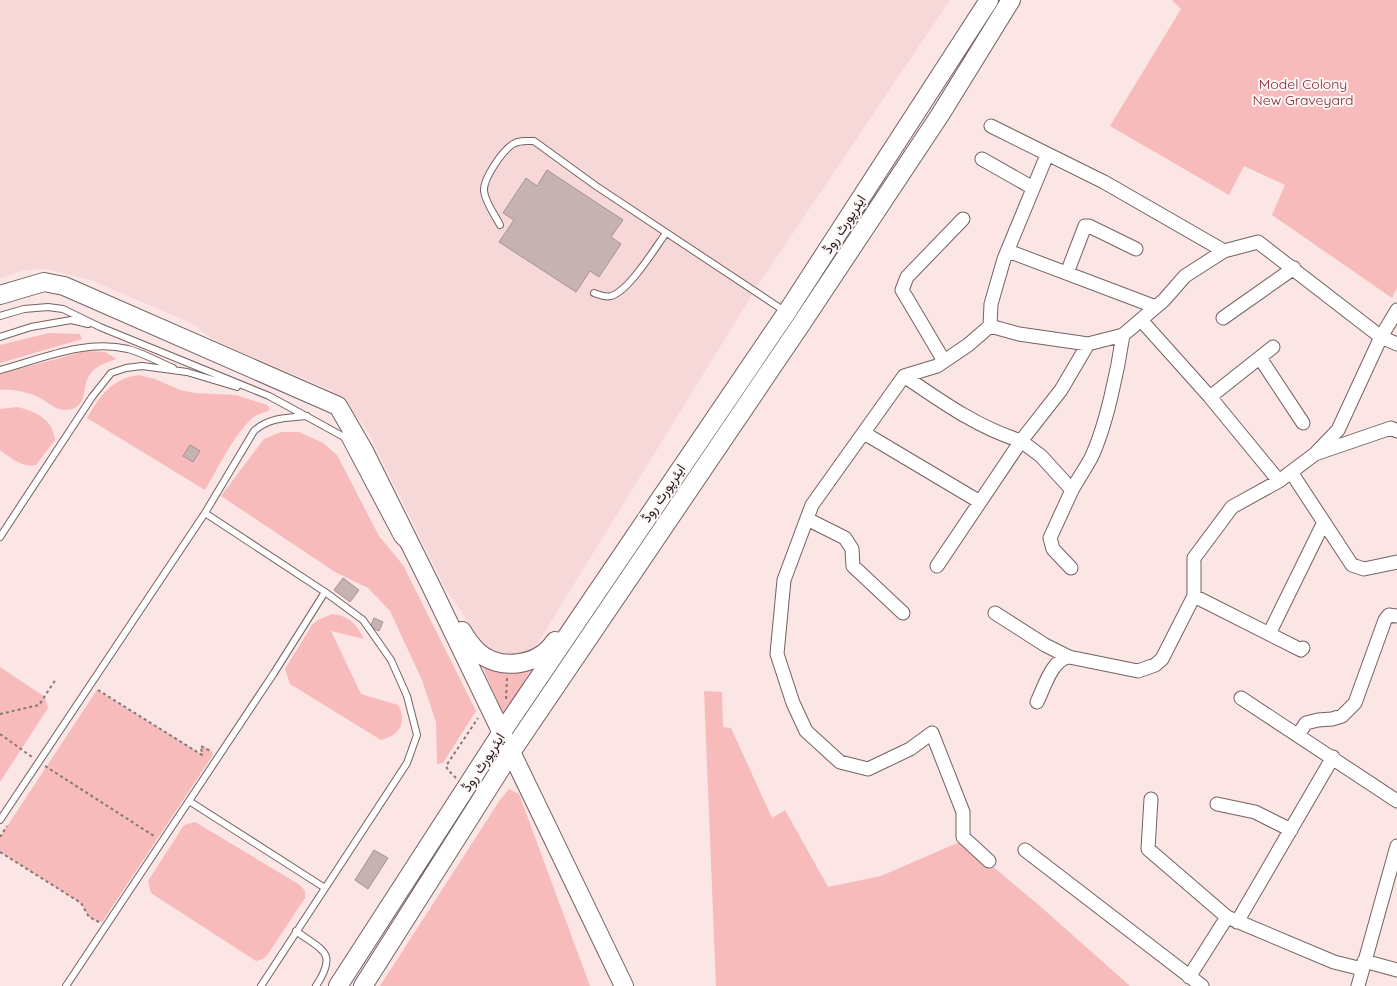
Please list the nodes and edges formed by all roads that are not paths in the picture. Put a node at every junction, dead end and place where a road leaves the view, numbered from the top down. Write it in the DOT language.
graph roads {
  1 [pos="989,0"];
  2 [pos="1011,0"];
  3 [pos="991,126"];
  4 [pos="1047,155"];
  5 [pos="982,159"];
  6 [pos="1033,188"];
  7 [pos="963,219"];
  8 [pos="500,225"];
  9 [pos="666,233"];
  10 [pos="1136,249"];
  11 [pos="1224,250"];
  12 [pos="1008,251"];
  13 [pos="1294,268"];
  14 [pos="1067,273"];
  15 [pos="594,293"];
  16 [pos="0,295"];
  17 [pos="1156,307"];
  18 [pos="1397,310"];
  19 [pos="0,316"];
  20 [pos="794,318"];
  21 [pos="1223,318"];
  22 [pos="1141,320"];
  23 [pos="990,326"];
  24 [pos="100,327"];
  25 [pos="1123,335"];
  26 [pos="0,337"];
  27 [pos="1381,337"];
  28 [pos="1088,344"];
  29 [pos="1397,344"];
  30 [pos="1273,347"];
  31 [pos="1260,358"];
  32 [pos="944,361"];
  33 [pos="0,370"];
  34 [pos="182,371"];
  35 [pos="904,376"];
  36 [pos="269,396"];
  37 [pos="1210,397"];
  38 [pos="307,416"];
  39 [pos="1303,423"];
  40 [pos="1397,430"];
  41 [pos="864,432"];
  42 [pos="1021,441"];
  43 [pos="1315,454"];
  44 [pos="1291,472"];
  45 [pos="1279,480"];
  46 [pos="1072,490"];
  47 [pos="980,502"];
  48 [pos="205,513"];
  49 [pos="807,519"];
  50 [pos="1324,522"];
  51 [pos="0,537"];
  52 [pos="415,553"];
  53 [pos="1397,562"];
  54 [pos="937,566"];
  55 [pos="1071,568"];
  56 [pos="430,584"];
  57 [pos="325,592"];
  58 [pos="1194,596"];
  59 [pos="590,603"];
  60 [pos="903,612"];
  61 [pos="995,613"];
  62 [pos="1397,616"];
  63 [pos="1268,634"];
  64 [pos="1304,648"];
  65 [pos="1069,657"];
  66 [pos="1241,698"];
  67 [pos="1037,702"];
  68 [pos="502,732"];
  69 [pos="1298,735"];
  70 [pos="512,751"];
  71 [pos="1333,757"];
  72 [pos="1151,800"];
  73 [pos="190,801"];
  74 [pos="1397,801"];
  75 [pos="1217,804"];
  76 [pos="0,820"];
  77 [pos="1291,830"];
  78 [pos="1397,846"];
  79 [pos="1025,850"];
  80 [pos="989,861"];
  81 [pos="325,888"];
  82 [pos="1391,893"];
  83 [pos="1232,920"];
  84 [pos="296,931"];
  85 [pos="1363,965"];
  86 [pos="1397,970"];
  87 [pos="1189,977"];
  88 [pos="66,986"];
  89 [pos="261,986"];
  90 [pos="316,986"];
  91 [pos="338,986"];
  92 [pos="363,986"];
  93 [pos="624,986"];
  94 [pos="1202,986"];
  95 [pos="1358,986"];
  1 -- 20 [label="main road, ایئرپورٹ روڈ"];
  2 -- 20 [label="main road, ایئرپورٹ روڈ"];
  3 -- 4 [label="street"];
  4 -- 6 [label="street"];
  4 -- 11 [label="street"];
  5 -- 6 [label="street"];
  6 -- 12 [label="street"];
  7 -- 32 [label="street"];
  8 -- 9 [label="lane"];
  9 -- 15 [label="lane"];
  9 -- 20 [label="lane"];
  10 -- 14 [label="street"];
  11 -- 13 [label="street"];
  11 -- 17 [label="street"];
  12 -- 14 [label="street"];
  12 -- 23 [label="street"];
  13 -- 21 [label="street"];
  13 -- 27 [label="street"];
  14 -- 17 [label="street"];
  16 -- 52 [label="main road"];
  17 -- 22 [label="street"];
  18 -- 27 [label="street"];
  19 -- 24 [label="lane"];
  20 -- 59 [label="main road, ایئرپورٹ روڈ"];
  20 -- 70 [label="main road, ایئرپورٹ روڈ"];
  22 -- 25 [label="street"];
  22 -- 37 [label="street"];
  23 -- 28 [label="street"];
  23 -- 32 [label="street"];
  24 -- 26 [label="lane"];
  24 -- 36 [label="lane"];
  25 -- 28 [label="street"];
  25 -- 46 [label="street"];
  27 -- 29 [label="street"];
  27 -- 43 [label="street"];
  28 -- 42 [label="street"];
  30 -- 31 [label="street"];
  31 -- 37 [label="street"];
  31 -- 39 [label="street"];
  32 -- 35 [label="street"];
  33 -- 34 [label="lane"];
  34 -- 36 [label="lane"];
  34 -- 51 [label="lane"];
  35 -- 41 [label="street"];
  35 -- 42 [label="street"];
  36 -- 38 [label="lane"];
  37 -- 45 [label="street"];
  38 -- 48 [label="lane"];
  38 -- 52 [label="lane"];
  40 -- 43 [label="street"];
  41 -- 47 [label="street"];
  41 -- 49 [label="street"];
  42 -- 46 [label="street"];
  42 -- 47 [label="street"];
  43 -- 44 [label="street"];
  44 -- 45 [label="street"];
  44 -- 50 [label="street"];
  45 -- 58 [label="street"];
  46 -- 55 [label="street"];
  47 -- 54 [label="street"];
  48 -- 57 [label="lane"];
  48 -- 76 [label="lane"];
  49 -- 60 [label="street"];
  49 -- 80 [label="street"];
  50 -- 53 [label="street"];
  50 -- 63 [label="street"];
  52 -- 56 [label="main road"];
  56 -- 59 [label="main road"];
  56 -- 68 [label="main road"];
  57 -- 73 [label="lane"];
  57 -- 81 [label="lane"];
  58 -- 63 [label="street"];
  58 -- 65 [label="street"];
  59 -- 68 [label="main road, ایئرپورٹ روڈ"];
  61 -- 65 [label="street"];
  62 -- 69 [label="street"];
  63 -- 64 [label="street"];
  65 -- 67 [label="street"];
  66 -- 69 [label="street"];
  68 -- 70 [label="main road"];
  68 -- 91 [label="main road, ایئرپورٹ روڈ"];
  69 -- 71 [label="street"];
  70 -- 92 [label="main road, ایئرپورٹ روڈ"];
  70 -- 93 [label="main road"];
  71 -- 74 [label="street"];
  71 -- 77 [label="street"];
  72 -- 83 [label="street"];
  73 -- 81 [label="lane"];
  73 -- 88 [label="lane"];
  75 -- 77 [label="street"];
  77 -- 83 [label="street"];
  78 -- 82 [label="street"];
  79 -- 87 [label="street"];
  81 -- 84 [label="lane"];
  82 -- 85 [label="street"];
  83 -- 85 [label="street"];
  83 -- 87 [label="street"];
  84 -- 89 [label="lane"];
  84 -- 90 [label="lane"];
  85 -- 86 [label="street"];
  85 -- 95 [label="street"];
  87 -- 94 [label="street"];
}
